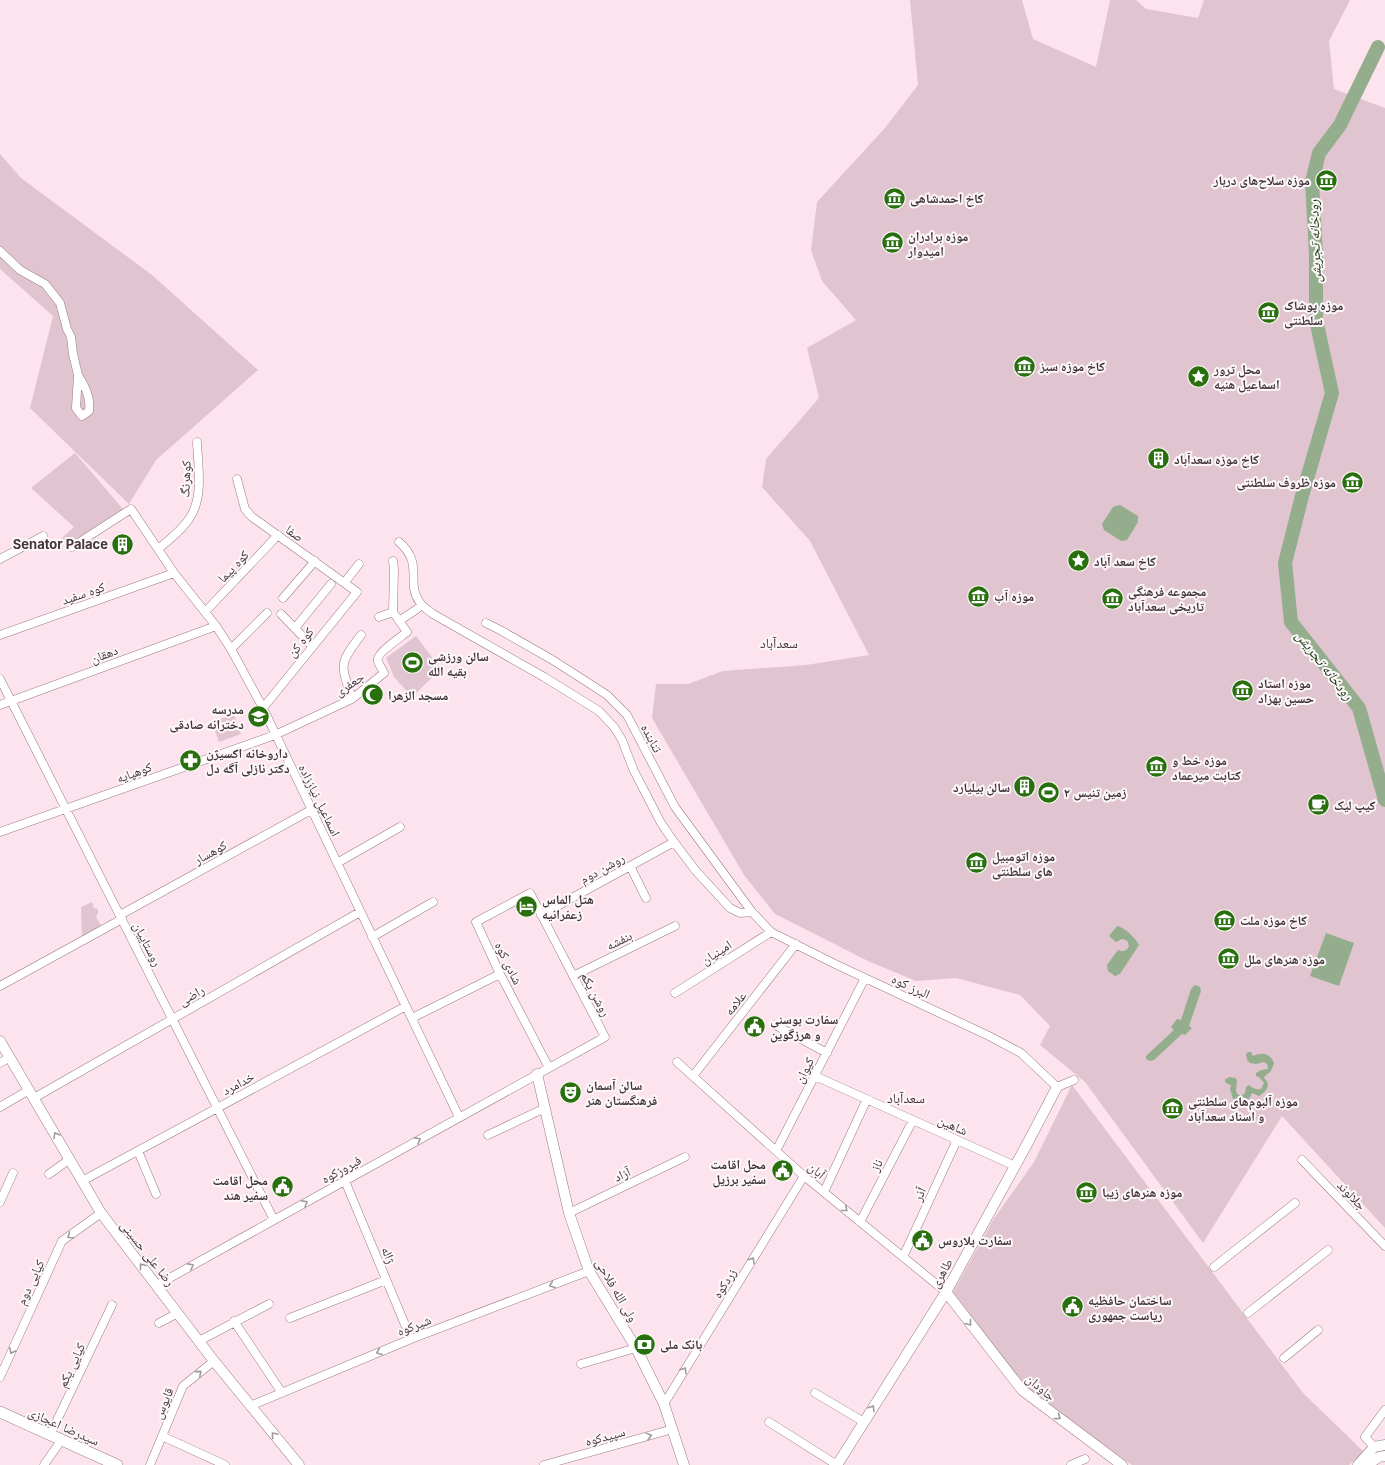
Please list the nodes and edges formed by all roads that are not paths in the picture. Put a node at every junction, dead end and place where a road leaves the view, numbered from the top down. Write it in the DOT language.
graph roads {
  1 [pos="0,251"];
  2 [pos="78,375"];
  3 [pos="197,442"];
  4 [pos="237,480"];
  5 [pos="278,535"];
  6 [pos="43,536"];
  7 [pos="399,542"];
  8 [pos="72,547"];
  9 [pos="158,549"];
  10 [pos="0,559"];
  11 [pos="393,560"];
  12 [pos="315,561"];
  13 [pos="359,564"];
  14 [pos="174,573"];
  15 [pos="345,582"];
  16 [pos="331,584"];
  17 [pos="357,592"];
  18 [pos="283,598"];
  19 [pos="417,609"];
  20 [pos="205,612"];
  21 [pos="393,612"];
  22 [pos="267,613"];
  23 [pos="282,614"];
  24 [pos="379,617"];
  25 [pos="399,621"];
  26 [pos="486,623"];
  27 [pos="216,626"];
  28 [pos="296,628"];
  29 [pos="0,635"];
  30 [pos="361,635"];
  31 [pos="312,646"];
  32 [pos="231,649"];
  33 [pos="0,679"];
  34 [pos="352,699"];
  35 [pos="12,702"];
  36 [pos="0,705"];
  37 [pos="263,708"];
  38 [pos="275,735"];
  39 [pos="66,809"];
  40 [pos="311,810"];
  41 [pos="400,827"];
  42 [pos="0,832"];
  43 [pos="674,842"];
  44 [pos="337,864"];
  45 [pos="630,866"];
  46 [pos="530,893"];
  47 [pos="646,898"];
  48 [pos="433,902"];
  49 [pos="360,912"];
  50 [pos="752,912"];
  51 [pos="541,915"];
  52 [pos="121,917"];
  53 [pos="675,926"];
  54 [pos="771,932"];
  55 [pos="372,937"];
  56 [pos="796,944"];
  57 [pos="500,974"];
  58 [pos="573,976"];
  59 [pos="865,978"];
  60 [pos="0,986"];
  61 [pos="675,993"];
  62 [pos="406,1006"];
  63 [pos="412,1018"];
  64 [pos="172,1019"];
  65 [pos="776,1025"];
  66 [pos="0,1041"];
  67 [pos="827,1053"];
  68 [pos="10,1057"];
  69 [pos="677,1062"];
  70 [pos="0,1063"];
  71 [pos="549,1068"];
  72 [pos="537,1074"];
  73 [pos="693,1076"];
  74 [pos="815,1076"];
  75 [pos="1074,1080"];
  76 [pos="1057,1087"];
  77 [pos="32,1094"];
  78 [pos="866,1099"];
  79 [pos="0,1107"];
  80 [pos="217,1108"];
  81 [pos="545,1108"];
  82 [pos="459,1117"];
  83 [pos="913,1120"];
  84 [pos="488,1135"];
  85 [pos="956,1140"];
  86 [pos="138,1151"];
  87 [pos="776,1151"];
  88 [pos="685,1157"];
  89 [pos="70,1159"];
  90 [pos="1302,1160"];
  91 [pos="1015,1166"];
  92 [pos="13,1173"];
  93 [pos="49,1174"];
  94 [pos="804,1176"];
  95 [pos="82,1181"];
  96 [pos="345,1181"];
  97 [pos="824,1192"];
  98 [pos="156,1194"];
  99 [pos="0,1202"];
  100 [pos="1295,1203"];
  101 [pos="569,1212"];
  102 [pos="101,1213"];
  103 [pos="274,1220"];
  104 [pos="860,1222"];
  105 [pos="1385,1246"];
  106 [pos="1328,1250"];
  107 [pos="903,1257"];
  108 [pos="1214,1267"];
  109 [pos="589,1271"];
  110 [pos="386,1280"];
  111 [pos="157,1285"];
  112 [pos="946,1292"];
  113 [pos="269,1304"];
  114 [pos="112,1305"];
  115 [pos="178,1313"];
  116 [pos="1248,1313"];
  117 [pos="290,1318"];
  118 [pos="234,1321"];
  119 [pos="159,1323"];
  120 [pos="1318,1330"];
  121 [pos="411,1339"];
  122 [pos="199,1341"];
  123 [pos="636,1348"];
  124 [pos="1284,1358"];
  125 [pos="214,1361"];
  126 [pos="581,1364"];
  127 [pos="0,1377"];
  128 [pos="282,1393"];
  129 [pos="815,1393"];
  130 [pos="664,1404"];
  131 [pos="250,1406"];
  132 [pos="1385,1410"];
  133 [pos="0,1412"];
  134 [pos="0,1419"];
  135 [pos="769,1422"];
  136 [pos="864,1422"];
  137 [pos="673,1429"];
  138 [pos="50,1435"];
  139 [pos="162,1436"];
  140 [pos="58,1445"];
  141 [pos="1385,1445"];
  142 [pos="1374,1447"];
  143 [pos="1385,1456"];
  144 [pos="1085,1459"];
  145 [pos="44,1465"];
  146 [pos="101,1465"];
  147 [pos="117,1465"];
  148 [pos="150,1465"];
  149 [pos="225,1465"];
  150 [pos="299,1465"];
  151 [pos="544,1465"];
  152 [pos="684,1465"];
  153 [pos="837,1465"];
  154 [pos="1071,1465"];
  155 [pos="1122,1465"];
  156 [pos="1358,1465"];
  157 [pos="1367,1465"];
  1 -- 2 [label="street"];
  3 -- 9 [label="street, کوهرنگ"];
  4 -- 5 [label="street, صفا"];
  5 -- 12 [label="street, صفا"];
  5 -- 20 [label="street, کوه پیما"];
  6 -- 10 [label="street"];
  7 -- 43 [label="street"];
  8 -- 9 [label="street, اسماعیل نیاززاده"];
  9 -- 14 [label="street, اسماعیل نیاززاده"];
  11 -- 21 [label="street"];
  12 -- 15 [label="street, صفا"];
  12 -- 18 [label="street"];
  13 -- 15 [label="street"];
  14 -- 20 [label="street, اسماعیل نیاززاده"];
  14 -- 29 [label="street, کوه سفید"];
  15 -- 17 [label="street, صفا"];
  16 -- 28 [label="street"];
  17 -- 31 [label="street, کوه کن"];
  19 -- 25 [label="street"];
  20 -- 27 [label="street, اسماعیل نیاززاده"];
  21 -- 24 [label="street"];
  21 -- 25 [label="street"];
  22 -- 32 [label="street"];
  23 -- 28 [label="street"];
  25 -- 34 [label="street, جعفری"];
  26 -- 50 [label="street, تنابنده"];
  27 -- 32 [label="street, اسماعیل نیاززاده"];
  27 -- 35 [label="street, دهقان"];
  28 -- 31 [label="street"];
  30 -- 34 [label="street"];
  31 -- 37 [label="street, کوه کن"];
  32 -- 37 [label="street, اسماعیل نیاززاده"];
  33 -- 35 [label="street, روستاییان"];
  34 -- 38 [label="street, جعفری"];
  35 -- 36 [label="street, دهقان"];
  35 -- 39 [label="street, روستاییان"];
  37 -- 38 [label="street, اسماعیل نیاززاده"];
  38 -- 39 [label="street, کوهپایه"];
  38 -- 40 [label="street, اسماعیل نیاززاده"];
  39 -- 42 [label="street, کوهپایه"];
  39 -- 52 [label="street, روستاییان"];
  40 -- 44 [label="street, اسماعیل نیاززاده"];
  40 -- 52 [label="street, کوهسار"];
  41 -- 44 [label="street"];
  43 -- 45 [label="street, روشن دوم"];
  43 -- 50 [label="street"];
  44 -- 49 [label="street, اسماعیل نیاززاده"];
  45 -- 47 [label="street"];
  45 -- 51 [label="street, روشن دوم"];
  46 -- 51 [label="street, روشن یکم"];
  46 -- 57 [label="street, شادی کوه"];
  48 -- 55 [label="street"];
  49 -- 55 [label="street, اسماعیل نیاززاده"];
  49 -- 64 [label="street, راضی"];
  50 -- 54 [label="street, البرز کوه"];
  51 -- 58 [label="street, روشن یکم"];
  52 -- 60 [label="street, کوهسار"];
  52 -- 64 [label="street, روستاییان"];
  53 -- 58 [label="street, بنفشه"];
  54 -- 56 [label="street, البرز کوه"];
  54 -- 61 [label="street, امینیان"];
  55 -- 62 [label="street, اسماعیل نیاززاده"];
  56 -- 59 [label="street, البرز کوه"];
  56 -- 73 [label="street, علامه"];
  57 -- 63 [label="street"];
  57 -- 71 [label="street, شادی کوه"];
  58 -- 71 [label="street, روشن یکم"];
  59 -- 67 [label="street, کیوان"];
  59 -- 76 [label="street, البرز کوه"];
  62 -- 63 [label="street, اسماعیل نیاززاده"];
  62 -- 80 [label="street, خدامرد"];
  63 -- 82 [label="street, اسماعیل نیاززاده"];
  64 -- 77 [label="street, راضی"];
  64 -- 80 [label="street, روستاییان"];
  65 -- 67 [label="street"];
  66 -- 68 [label="street, رضا علی حسینی"];
  67 -- 74 [label="street, کیوان"];
  68 -- 70 [label="street"];
  68 -- 77 [label="street, رضا علی حسینی"];
  69 -- 73 [label="street, آبان"];
  71 -- 72 [label="street, روشن یکم"];
  72 -- 81 [label="street, ولی‌ الله فلاحی"];
  72 -- 82 [label="street, فیروزکوه"];
  73 -- 87 [label="street, آبان"];
  74 -- 78 [label="street, شاهین"];
  74 -- 87 [label="street, کیوان"];
  75 -- 76 [label="street"];
  76 -- 91 [label="street, طاهری"];
  77 -- 79 [label="street, راضی"];
  89 -- 77 [label="street, رضا علی حسینی, one-way"];
  78 -- 83 [label="street, شاهین"];
  78 -- 97 [label="street"];
  80 -- 86 [label="street, خدامرد"];
  80 -- 103 [label="street, روستاییان"];
  81 -- 84 [label="street"];
  81 -- 101 [label="street, ولی‌ الله فلاحی"];
  96 -- 82 [label="street, فیروزکوه, one-way"];
  83 -- 85 [label="street, شاهین"];
  83 -- 104 [label="street, ناز"];
  85 -- 91 [label="street, شاهین"];
  85 -- 107 [label="street, آذر"];
  86 -- 95 [label="street, خدامرد"];
  86 -- 98 [label="street"];
  87 -- 94 [label="street, آبان"];
  88 -- 101 [label="street, آزاد"];
  89 -- 93 [label="street"];
  89 -- 95 [label="street, رضا علی حسینی"];
  90 -- 105 [label="street, جلالوند"];
  91 -- 112 [label="street, طاهری"];
  92 -- 99 [label="street"];
  94 -- 97 [label="street, آبان"];
  130 -- 94 [label="street, زردکوه, one-way"];
  95 -- 102 [label="street, رضا علی حسینی"];
  103 -- 96 [label="street, فیروزکوه, one-way"];
  96 -- 110 [label="street, ژاله"];
  97 -- 104 [label="street, آبان, one-way"];
  100 -- 108 [label="street"];
  101 -- 109 [label="street, ولی‌ الله فلاحی"];
  111 -- 102 [label="street, رضا علی حسینی, one-way"];
  102 -- 127 [label="street, کیایی دوم, one-way"];
  111 -- 103 [label="street, فیروزکوه, one-way"];
  104 -- 107 [label="street, آبان"];
  106 -- 116 [label="street"];
  107 -- 112 [label="street, آبان"];
  109 -- 121 [label="street, شیرکوه, one-way"];
  109 -- 123 [label="street, ولی‌ الله فلاحی"];
  110 -- 117 [label="street"];
  110 -- 121 [label="street, ژاله"];
  111 -- 115 [label="street, رضا علی حسینی"];
  136 -- 112 [label="street, طاهری, one-way"];
  112 -- 155 [label="street, جاودان, one-way"];
  113 -- 118 [label="street"];
  114 -- 138 [label="street, کیایی یکم"];
  115 -- 119 [label="street"];
  115 -- 122 [label="street, رضا علی حسینی"];
  118 -- 122 [label="street"];
  118 -- 128 [label="street"];
  120 -- 124 [label="street"];
  121 -- 128 [label="street, شیرکوه, one-way"];
  122 -- 125 [label="street, رضا علی حسینی"];
  123 -- 126 [label="street"];
  123 -- 130 [label="street, ولی‌ الله فلاحی"];
  125 -- 131 [label="street, رضا علی حسینی"];
  139 -- 125 [label="street, قایوس, one-way"];
  128 -- 131 [label="street, شیرکوه"];
  129 -- 136 [label="street"];
  130 -- 137 [label="street, ولی‌ الله فلاحی"];
  150 -- 131 [label="street, رضا علی حسینی, one-way"];
  132 -- 142 [label="street"];
  133 -- 138 [label="main road, سیدرضا اعجازی"];
  134 -- 140 [label="main road, سیدرضا اعجازی"];
  135 -- 153 [label="street"];
  136 -- 153 [label="street, طاهری"];
  151 -- 137 [label="street, سپیدکوه, one-way"];
  137 -- 152 [label="street, ولی‌ الله فلاحی"];
  138 -- 147 [label="main road, سیدرضا اعجازی"];
  139 -- 148 [label="street, قایوس"];
  139 -- 149 [label="street"];
  140 -- 145 [label="street"];
  140 -- 146 [label="main road, سیدرضا اعجازی"];
  141 -- 142 [label="street"];
  142 -- 143 [label="street"];
  142 -- 156 [label="street"];
  143 -- 157 [label="street"];
  144 -- 154 [label="street"];
}
